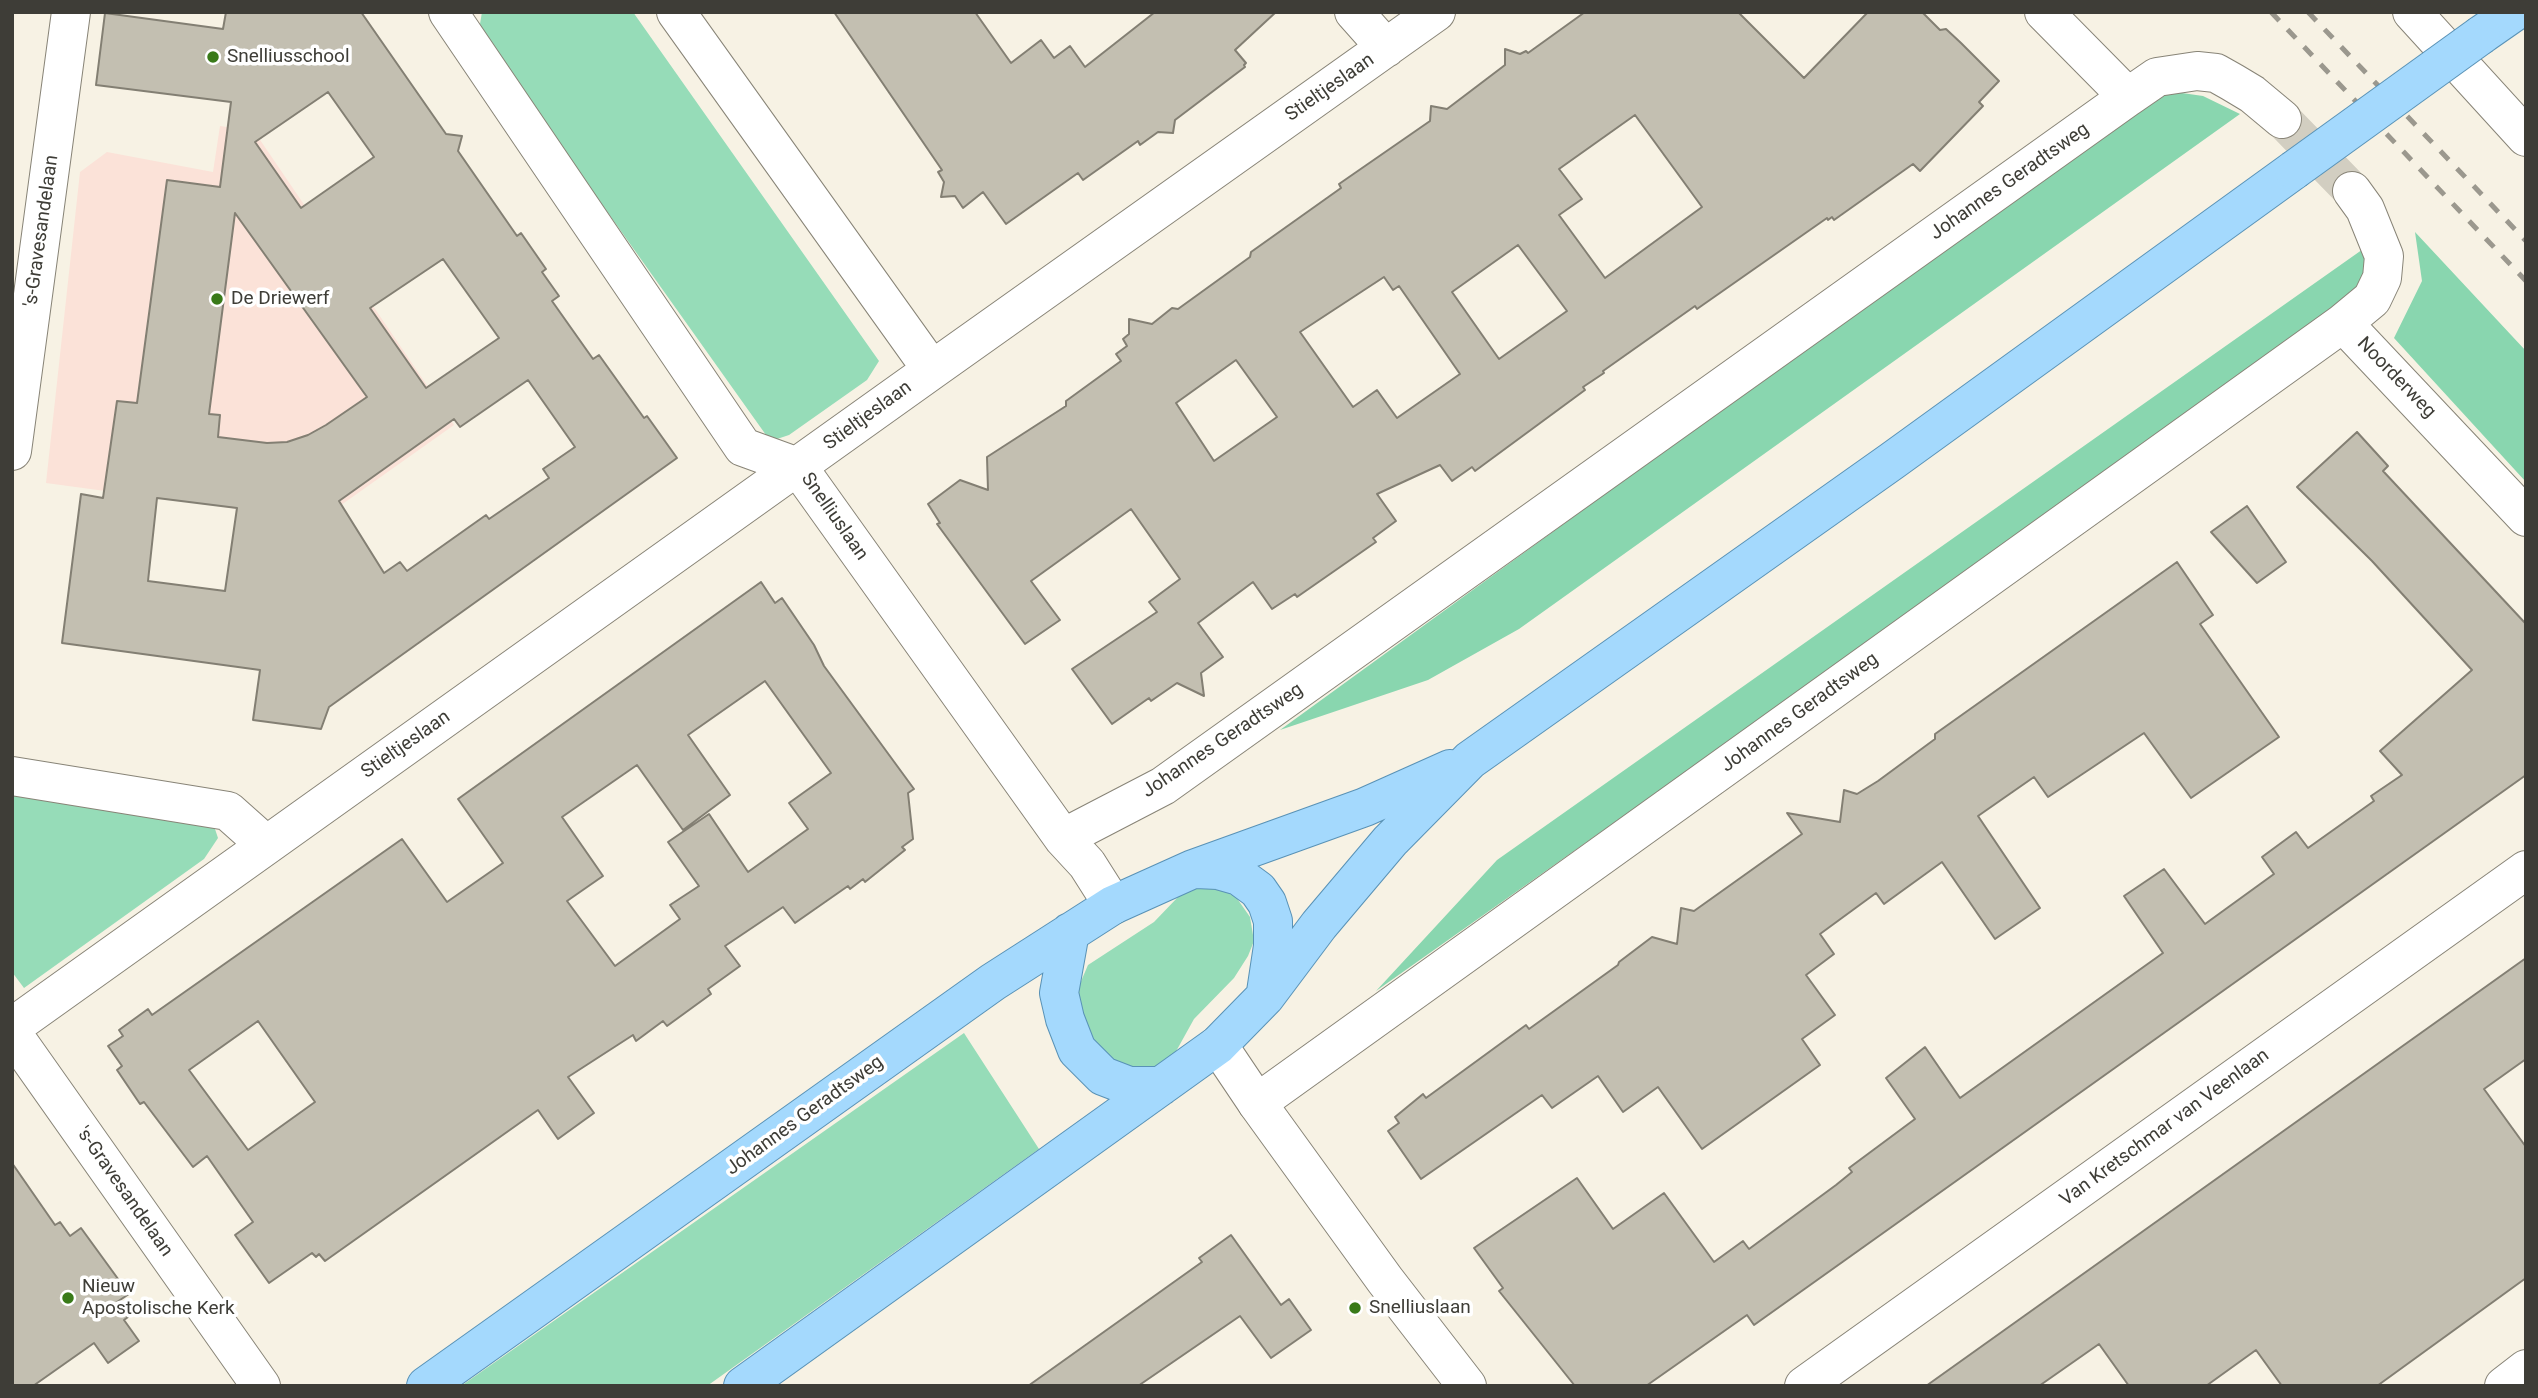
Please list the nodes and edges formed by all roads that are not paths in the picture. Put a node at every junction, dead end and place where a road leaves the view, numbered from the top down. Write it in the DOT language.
graph roads {
  1 [pos="71,12"];
  2 [pos="448,12"];
  3 [pos="676,12"];
  4 [pos="1354,12"];
  5 [pos="1436,12"];
  6 [pos="2044,12"];
  7 [pos="2412,12"];
  8 [pos="2514,12"];
  9 [pos="1386,48"];
  10 [pos="2128,97"];
  11 [pos="2282,119"];
  12 [pos="2526,137"];
  13 [pos="2352,191"];
  14 [pos="2343,323"];
  15 [pos="932,369"];
  16 [pos="12,451"];
  17 [pos="798,467"];
  18 [pos="2526,517"];
  19 [pos="1470,760"];
  20 [pos="12,776"];
  21 [pos="1063,838"];
  22 [pos="265,844"];
  23 [pos="1194,869"];
  24 [pos="2526,870"];
  25 [pos="1113,905"];
  26 [pos="1070,932"];
  27 [pos="1265,997"];
  28 [pos="12,1027"];
  29 [pos="12,1033"];
  30 [pos="1218,1045"];
  31 [pos="1161,1086"];
  32 [pos="1257,1103"];
  33 [pos="2526,1369"];
  34 [pos="261,1386"];
  35 [pos="426,1386"];
  36 [pos="743,1386"];
  37 [pos="1467,1386"];
  38 [pos="1804,1386"];
  39 [pos="2504,1386"];
  1 -- 16 [label="street, 's-Gravesandelaan"];
  2 -- 17 [label="street, Snelliuslaan"];
  3 -- 15 [label="street"];
  4 -- 9 [label="street"];
  5 -- 9 [label="street, Stieltjeslaan"];
  6 -- 10 [label="street"];
  7 -- 12 [label="street"];
  8 -- 19 [label="main road, Johannes Geradtsweg, bridge"];
  9 -- 15 [label="street, Stieltjeslaan"];
  10 -- 11 [label="street"];
  10 -- 21 [label="street, Johannes Geradtsweg"];
  13 -- 14 [label="street, Noorderweg"];
  14 -- 18 [label="street, Noorderweg"];
  14 -- 32 [label="street, Johannes Geradtsweg"];
  15 -- 17 [label="street, Stieltjeslaan"];
  17 -- 21 [label="street, Snelliuslaan"];
  17 -- 22 [label="street, Stieltjeslaan"];
  19 -- 23 [label="main road, Johannes Geradtsweg"];
  19 -- 27 [label="main road, Johannes Geradtsweg"];
  20 -- 22 [label="street"];
  21 -- 25 [label="street, Snelliuslaan"];
  22 -- 28 [label="street, Stieltjeslaan"];
  23 -- 25 [label="main road, Johannes Geradtsweg"];
  23 -- 27 [label="main road"];
  24 -- 38 [label="street, Van Kretschmar van Veenlaan"];
  25 -- 26 [label="main road, Johannes Geradtsweg"];
  26 -- 31 [label="main road"];
  26 -- 35 [label="main road, Johannes Geradtsweg"];
  27 -- 30 [label="main road, Johannes Geradtsweg"];
  29 -- 34 [label="street, 's-Gravesandelaan"];
  30 -- 31 [label="main road, Johannes Geradtsweg"];
  30 -- 32 [label="street"];
  31 -- 36 [label="main road, Johannes Geradtsweg"];
  32 -- 37 [label="street"];
  33 -- 39 [label="street"];
}
